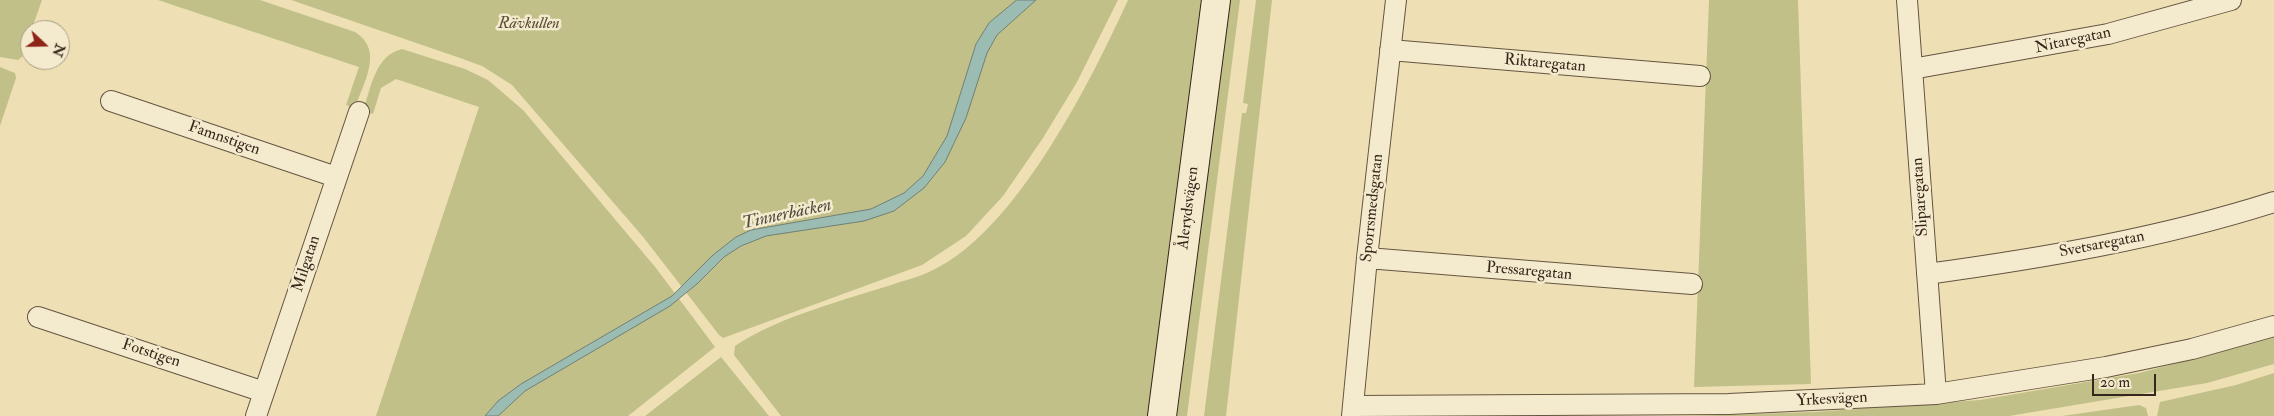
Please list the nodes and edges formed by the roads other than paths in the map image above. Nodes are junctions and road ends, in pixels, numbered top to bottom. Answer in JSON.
{"nodes":[{"id":1,"x":1216,"y":0,"type":"edge"},
{"id":2,"x":1396,"y":0,"type":"edge"},
{"id":3,"x":1907,"y":0,"type":"edge"},
{"id":4,"x":2231,"y":0,"type":"edge"},
{"id":5,"x":1390,"y":50,"type":"junction"},
{"id":6,"x":1912,"y":69,"type":"junction"},
{"id":7,"x":1700,"y":76,"type":"dead end"},
{"id":8,"x":111,"y":101,"type":"dead end"},
{"id":9,"x":359,"y":112,"type":"dead end"},
{"id":10,"x":336,"y":177,"type":"junction"},
{"id":11,"x":2274,"y":202,"type":"edge"},
{"id":12,"x":1367,"y":258,"type":"junction"},
{"id":13,"x":1927,"y":274,"type":"junction"},
{"id":14,"x":1692,"y":284,"type":"dead end"},
{"id":15,"x":38,"y":317,"type":"dead end"},
{"id":16,"x":2274,"y":326,"type":"edge"},
{"id":17,"x":264,"y":392,"type":"junction"},
{"id":18,"x":1936,"y":394,"type":"junction"},
{"id":19,"x":1352,"y":411,"type":"edge"},
{"id":20,"x":256,"y":416,"type":"edge"},
{"id":21,"x":1162,"y":416,"type":"edge"}],
"edges":[{"from":1,"to":21,"type":"main road","name":"Ålerydsvägen"},
{"from":2,"to":5,"type":"street","name":"Sporrsmedsgatan"},
{"from":3,"to":6,"type":"street","name":"Sliparegatan"},
{"from":4,"to":6,"type":"street","name":"Nitaregatan"},
{"from":5,"to":7,"type":"street","name":"Riktaregatan"},
{"from":5,"to":12,"type":"street","name":"Sporrsmedsgatan"},
{"from":6,"to":13,"type":"street","name":"Sliparegatan"},
{"from":8,"to":10,"type":"street","name":"Famnstigen"},
{"from":9,"to":10,"type":"street","name":"Milgatan"},
{"from":10,"to":17,"type":"street","name":"Milgatan"},
{"from":11,"to":13,"type":"street","name":"Svetsaregatan"},
{"from":12,"to":14,"type":"street","name":"Pressaregatan"},
{"from":12,"to":19,"type":"street","name":"Sporrsmedsgatan"},
{"from":13,"to":18,"type":"street","name":"Sliparegatan"},
{"from":15,"to":17,"type":"street","name":"Fotstigen"},
{"from":16,"to":18,"type":"street","name":"Yrkesvägen"},
{"from":17,"to":20,"type":"street","name":"Milgatan"},
{"from":18,"to":19,"type":"street","name":"Yrkesvägen"}]}
